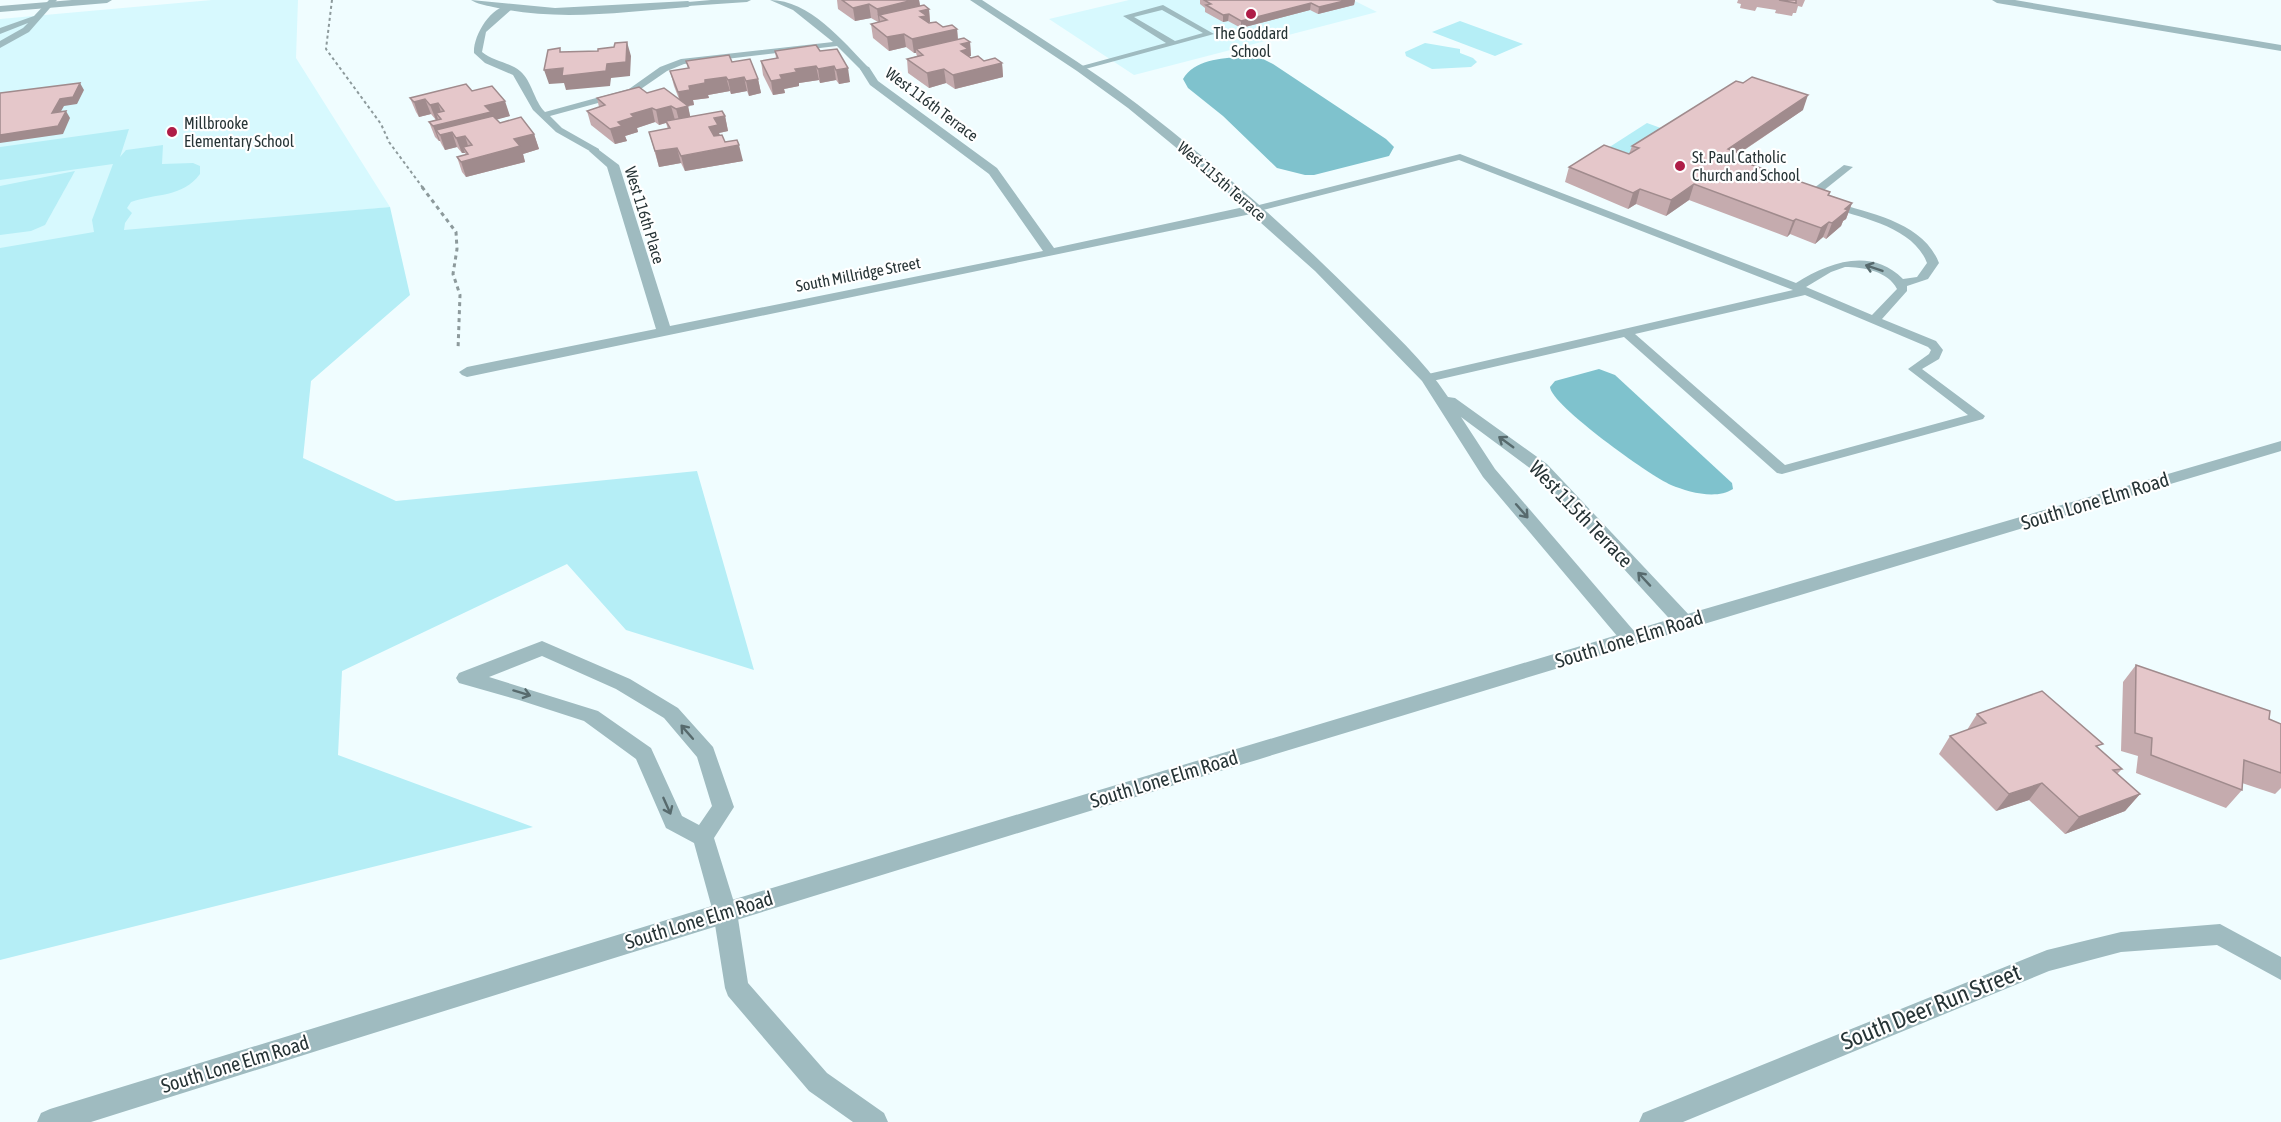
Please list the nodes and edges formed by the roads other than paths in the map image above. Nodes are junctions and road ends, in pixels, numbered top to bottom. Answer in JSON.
{"nodes":[{"id":1,"x":107,"y":0,"type":"edge"},
{"id":2,"x":476,"y":0,"type":"edge"},
{"id":3,"x":747,"y":0,"type":"edge"},
{"id":4,"x":774,"y":0,"type":"edge"},
{"id":5,"x":975,"y":0,"type":"edge"},
{"id":6,"x":1997,"y":0,"type":"edge"},
{"id":7,"x":50,"y":2,"type":"edge"},
{"id":8,"x":689,"y":2,"type":"edge"},
{"id":9,"x":508,"y":7,"type":"junction"},
{"id":10,"x":0,"y":9,"type":"edge"},
{"id":11,"x":38,"y":16,"type":"junction"},
{"id":12,"x":0,"y":31,"type":"edge"},
{"id":13,"x":840,"y":43,"type":"junction"},
{"id":14,"x":1174,"y":44,"type":"junction"},
{"id":15,"x":0,"y":45,"type":"edge"},
{"id":16,"x":2281,"y":48,"type":"edge"},
{"id":17,"x":865,"y":69,"type":"joint"},
{"id":18,"x":1081,"y":69,"type":"junction"},
{"id":19,"x":544,"y":115,"type":"junction"},
{"id":20,"x":595,"y":151,"type":"joint"},
{"id":21,"x":1848,"y":167,"type":"dead end"},
{"id":22,"x":1255,"y":209,"type":"junction"},
{"id":23,"x":1051,"y":254,"type":"junction"},
{"id":24,"x":1901,"y":283,"type":"junction"},
{"id":25,"x":1802,"y":289,"type":"junction"},
{"id":26,"x":1875,"y":319,"type":"junction"},
{"id":27,"x":664,"y":332,"type":"junction"},
{"id":28,"x":1627,"y":333,"type":"junction"},
{"id":29,"x":466,"y":372,"type":"dead end"},
{"id":30,"x":1428,"y":378,"type":"junction"},
{"id":31,"x":1441,"y":395,"type":"junction"},
{"id":32,"x":2281,"y":446,"type":"edge"},
{"id":33,"x":1684,"y":622,"type":"junction"},
{"id":34,"x":1630,"y":638,"type":"junction"},
{"id":35,"x":703,"y":837,"type":"junction"},
{"id":36,"x":725,"y":912,"type":"junction"},
{"id":37,"x":2281,"y":969,"type":"edge"},
{"id":38,"x":50,"y":1122,"type":"edge"},
{"id":39,"x":875,"y":1122,"type":"edge"},
{"id":40,"x":1652,"y":1122,"type":"edge"}],
"edges":[{"from":1,"to":7,"type":"street"},
{"from":2,"to":9,"type":"street"},
{"from":3,"to":8,"type":"lane"},
{"from":4,"to":13,"type":"lane","name":"West 116th Terrace"},
{"from":5,"to":18,"type":"street","name":"West 115th Terrace"},
{"from":6,"to":16,"type":"street"},
{"from":7,"to":10,"type":"street"},
{"from":7,"to":11,"type":"lane"},
{"from":8,"to":9,"type":"street"},
{"from":9,"to":19,"type":"lane","name":"West 116th Place"},
{"from":11,"to":12,"type":"lane"},
{"from":11,"to":15,"type":"lane"},
{"from":13,"to":17,"type":"lane","name":"West 116th Terrace"},
{"from":13,"to":19,"type":"lane"},
{"from":14,"to":14,"type":"lane"},
{"from":14,"to":18,"type":"lane"},
{"from":17,"to":23,"type":"street","name":"West 116th Terrace"},
{"from":18,"to":22,"type":"street","name":"West 115th Terrace"},
{"from":19,"to":20,"type":"lane","name":"West 116th Place"},
{"from":20,"to":27,"type":"street","name":"West 116th Place"},
{"from":21,"to":24,"type":"lane"},
{"from":22,"to":23,"type":"street","name":"South Millridge Street"},
{"from":22,"to":25,"type":"lane"},
{"from":22,"to":30,"type":"street","name":"West 115th Terrace"},
{"from":23,"to":27,"type":"street","name":"South Millridge Street"},
{"from":24,"to":25,"type":"lane","one_way":true},
{"from":24,"to":26,"type":"lane"},
{"from":25,"to":26,"type":"lane"},
{"from":25,"to":28,"type":"lane"},
{"from":26,"to":28,"type":"lane"},
{"from":27,"to":29,"type":"street","name":"South Millridge Street"},
{"from":28,"to":30,"type":"lane"},
{"from":30,"to":31,"type":"street","name":"West 115th Terrace"},
{"from":33,"to":31,"type":"street","name":"West 115th Terrace","one_way":true},
{"from":31,"to":34,"type":"street","name":"West 115th Terrace","one_way":true},
{"from":32,"to":33,"type":"street","name":"South Lone Elm Road"},
{"from":33,"to":34,"type":"street","name":"South Lone Elm Road"},
{"from":34,"to":36,"type":"street","name":"South Lone Elm Road"},
{"from":35,"to":35,"type":"street","one_way":true},
{"from":35,"to":36,"type":"street"},
{"from":36,"to":38,"type":"street","name":"South Lone Elm Road"},
{"from":36,"to":39,"type":"street"},
{"from":37,"to":40,"type":"street","name":"South Deer Run Street"}]}
